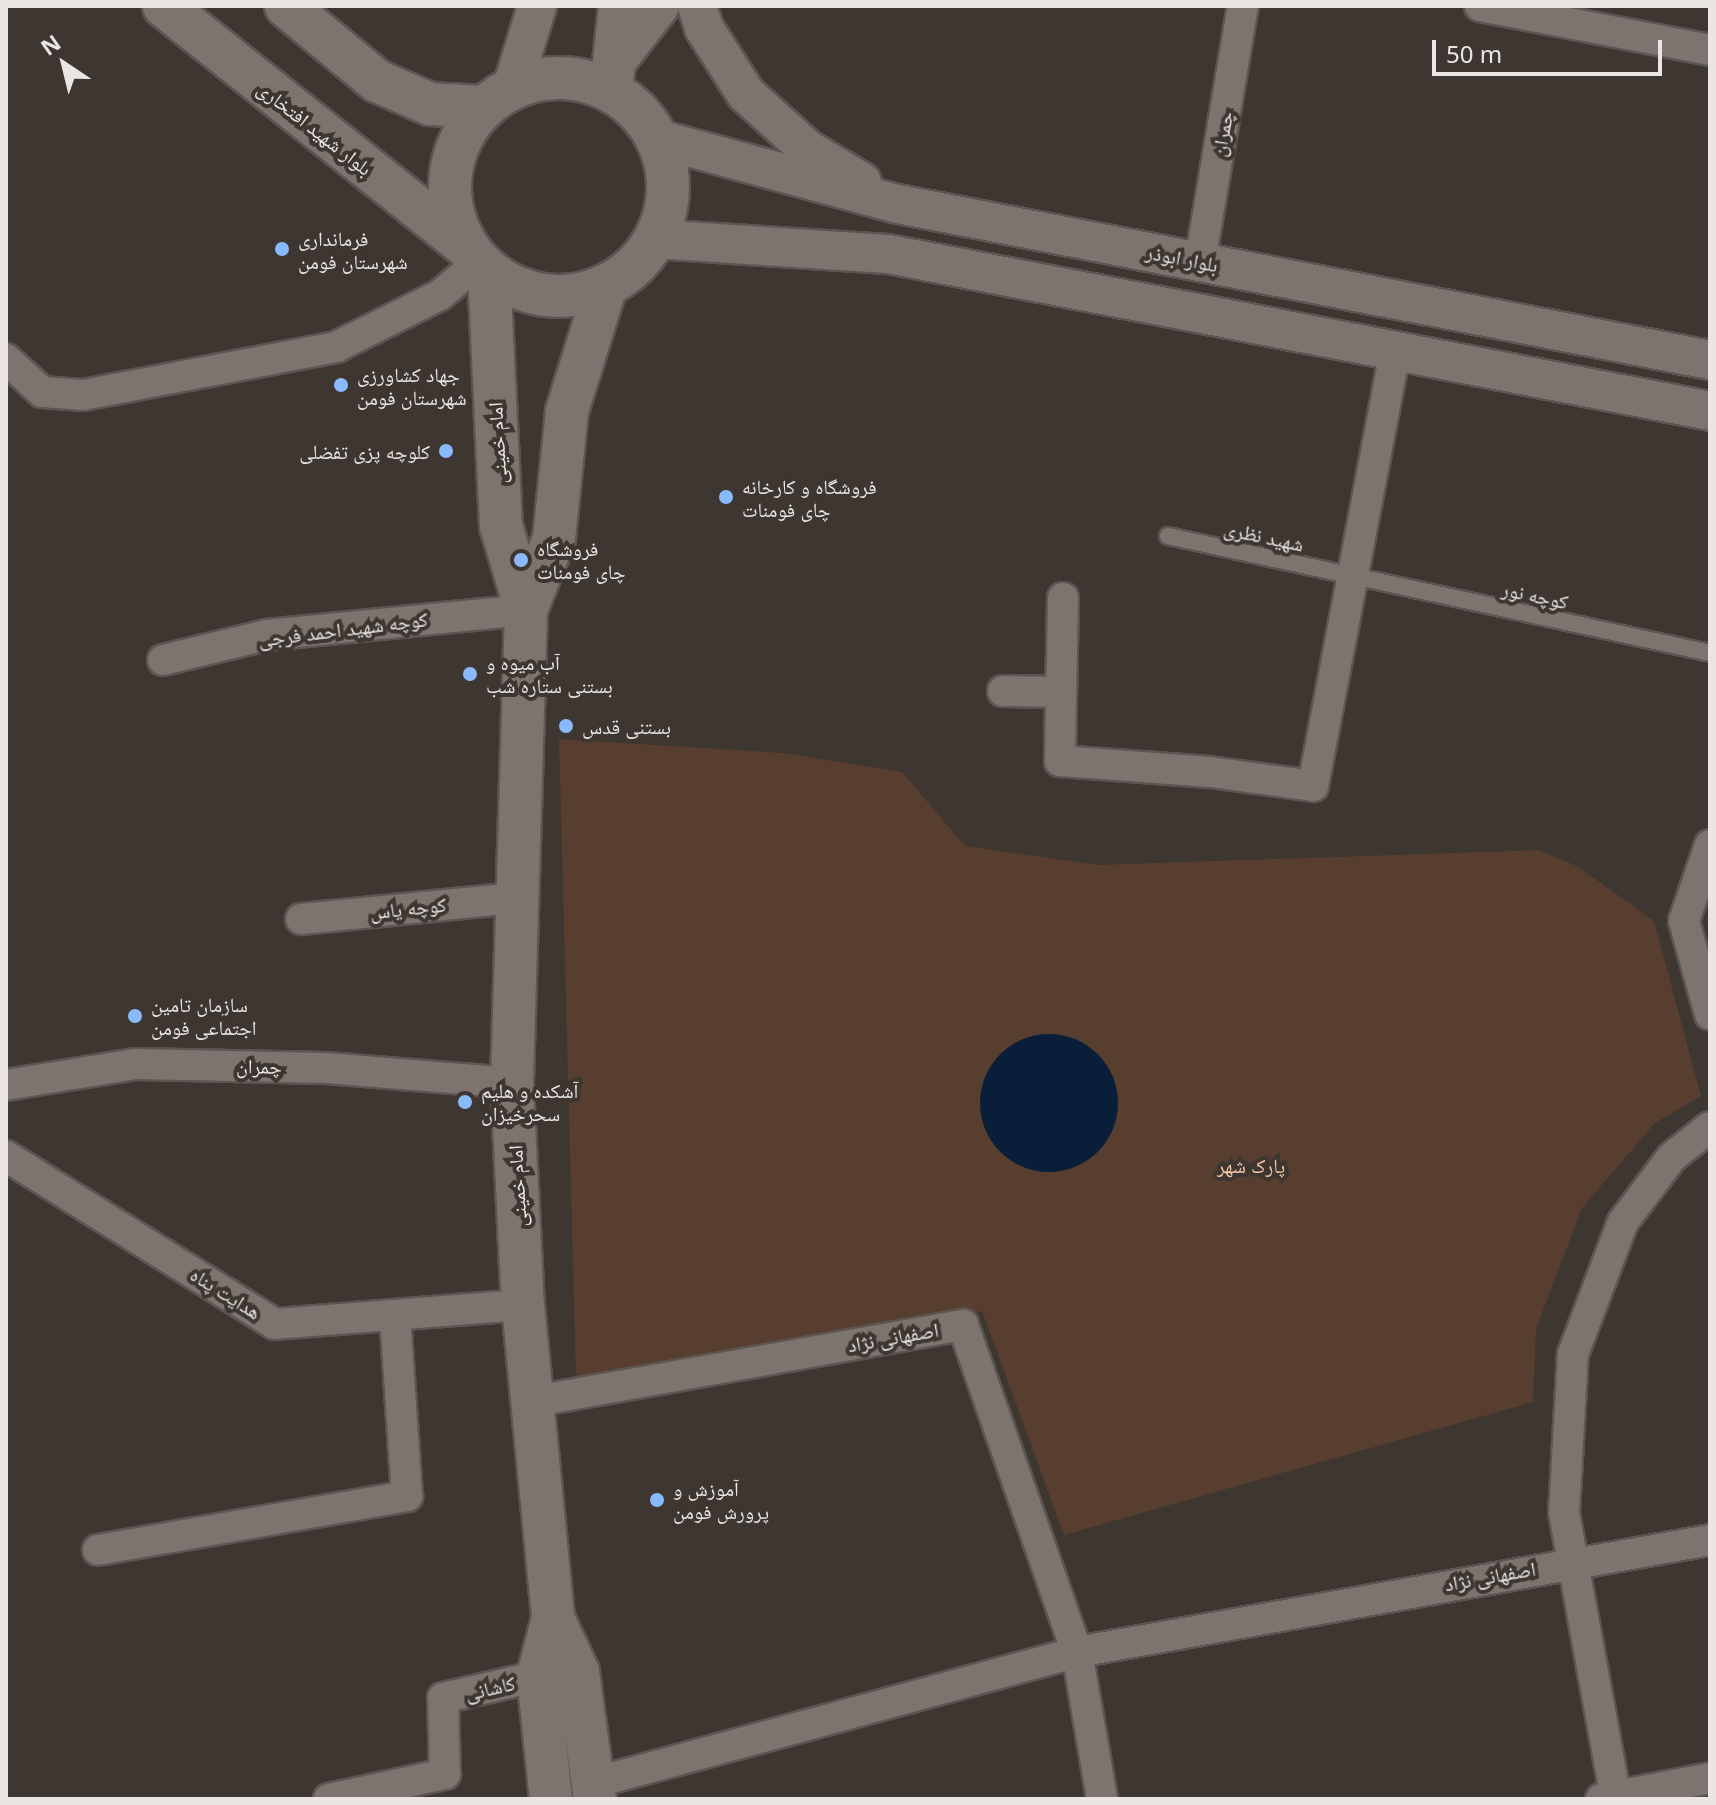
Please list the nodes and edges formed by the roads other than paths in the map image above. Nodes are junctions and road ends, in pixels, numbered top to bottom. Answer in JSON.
{"nodes":[{"id":1,"x":164,"y":6,"type":"edge"},
{"id":2,"x":286,"y":6,"type":"edge"},
{"id":3,"x":537,"y":6,"type":"edge"},
{"id":4,"x":620,"y":6,"type":"edge"},
{"id":5,"x":660,"y":6,"type":"edge"},
{"id":6,"x":697,"y":6,"type":"edge"},
{"id":7,"x":1243,"y":6,"type":"edge"},
{"id":8,"x":1480,"y":6,"type":"edge"},
{"id":9,"x":1616,"y":19,"type":"edge"},
{"id":10,"x":1710,"y":50,"type":"edge"},
{"id":11,"x":613,"y":78,"type":"junction"},
{"id":12,"x":498,"y":97,"type":"junction"},
{"id":13,"x":658,"y":139,"type":"junction"},
{"id":14,"x":898,"y":204,"type":"junction"},
{"id":15,"x":655,"y":239,"type":"junction"},
{"id":16,"x":478,"y":260,"type":"junction"},
{"id":17,"x":1200,"y":262,"type":"junction"},
{"id":18,"x":606,"y":286,"type":"junction"},
{"id":19,"x":1395,"y":351,"type":"junction"},
{"id":20,"x":6,"y":359,"type":"edge"},
{"id":21,"x":1710,"y":360,"type":"edge"},
{"id":22,"x":1710,"y":411,"type":"edge"},
{"id":23,"x":1168,"y":536,"type":"dead end"},
{"id":24,"x":1352,"y":576,"type":"junction"},
{"id":25,"x":1063,"y":598,"type":"dead end"},
{"id":26,"x":526,"y":610,"type":"junction"},
{"id":27,"x":1710,"y":653,"type":"edge"},
{"id":28,"x":163,"y":660,"type":"dead end"},
{"id":29,"x":1003,"y":691,"type":"dead end"},
{"id":30,"x":1060,"y":692,"type":"junction"},
{"id":31,"x":1710,"y":845,"type":"edge"},
{"id":32,"x":514,"y":898,"type":"junction"},
{"id":33,"x":301,"y":919,"type":"dead end"},
{"id":34,"x":1710,"y":1014,"type":"edge"},
{"id":35,"x":512,"y":1083,"type":"junction"},
{"id":36,"x":6,"y":1085,"type":"edge"},
{"id":37,"x":1710,"y":1127,"type":"edge"},
{"id":38,"x":6,"y":1156,"type":"edge"},
{"id":39,"x":523,"y":1305,"type":"junction"},
{"id":40,"x":395,"y":1315,"type":"junction"},
{"id":41,"x":530,"y":1402,"type":"junction"},
{"id":42,"x":1710,"y":1540,"type":"edge"},
{"id":43,"x":98,"y":1550,"type":"dead end"},
{"id":44,"x":1573,"y":1561,"type":"junction"},
{"id":45,"x":553,"y":1618,"type":"junction"},
{"id":46,"x":1077,"y":1652,"type":"junction"},
{"id":47,"x":538,"y":1676,"type":"junction"},
{"id":48,"x":1710,"y":1778,"type":"edge"},
{"id":49,"x":594,"y":1791,"type":"edge"},
{"id":50,"x":1611,"y":1798,"type":"edge"},
{"id":51,"x":329,"y":1799,"type":"edge"},
{"id":52,"x":551,"y":1799,"type":"edge"},
{"id":53,"x":1102,"y":1799,"type":"edge"}],
"edges":[{"from":1,"to":16,"type":"main road","name":"بلوار شهید افتخاری"},
{"from":2,"to":12,"type":"main road"},
{"from":3,"to":12,"type":"street"},
{"from":4,"to":11,"type":"main road"},
{"from":5,"to":11,"type":"street"},
{"from":6,"to":14,"type":"street"},
{"from":7,"to":17,"type":"street","name":"چمران"},
{"from":8,"to":9,"type":"street"},
{"from":9,"to":10,"type":"street"},
{"from":11,"to":12,"type":"main road"},
{"from":11,"to":13,"type":"main road"},
{"from":12,"to":16,"type":"main road"},
{"from":13,"to":14,"type":"street","name":"بلوار ابوذر"},
{"from":13,"to":15,"type":"main road"},
{"from":14,"to":17,"type":"street","name":"بلوار ابوذر"},
{"from":15,"to":18,"type":"main road"},
{"from":15,"to":19,"type":"street"},
{"from":16,"to":18,"type":"main road"},
{"from":16,"to":20,"type":"street"},
{"from":16,"to":26,"type":"main road","name":"امام خمینی"},
{"from":17,"to":21,"type":"street","name":"بلوار ابوذر"},
{"from":18,"to":26,"type":"main road","name":"امام خمینی"},
{"from":19,"to":22,"type":"street"},
{"from":19,"to":24,"type":"street"},
{"from":23,"to":24,"type":"lane","name":"شهید نظری"},
{"from":24,"to":27,"type":"lane","name":"کوچه نور"},
{"from":24,"to":30,"type":"street"},
{"from":25,"to":30,"type":"street"},
{"from":26,"to":28,"type":"street","name":"کوچه شهید احمد فرجی"},
{"from":26,"to":32,"type":"main road","name":"امام خمینی"},
{"from":29,"to":30,"type":"street"},
{"from":31,"to":34,"type":"street"},
{"from":32,"to":33,"type":"street","name":"کوچه یاس"},
{"from":32,"to":35,"type":"main road","name":"امام خمینی"},
{"from":35,"to":36,"type":"street","name":"چمران"},
{"from":35,"to":39,"type":"main road","name":"امام خمینی"},
{"from":37,"to":44,"type":"street"},
{"from":38,"to":40,"type":"street","name":"هدایت پناه"},
{"from":39,"to":40,"type":"street","name":"هدایت پناه"},
{"from":39,"to":41,"type":"main road","name":"امام خمینی"},
{"from":40,"to":43,"type":"street"},
{"from":41,"to":45,"type":"main road","name":"امام خمینی"},
{"from":41,"to":46,"type":"street","name":"اصفهانی نژاد"},
{"from":42,"to":44,"type":"street","name":"اصفهانی نژاد"},
{"from":44,"to":46,"type":"street","name":"اصفهانی نژاد"},
{"from":44,"to":50,"type":"street"},
{"from":45,"to":47,"type":"main road","name":"امام خمینی"},
{"from":45,"to":49,"type":"main road","name":"امام خمینی"},
{"from":46,"to":49,"type":"street","name":"اصفهانی نژاد"},
{"from":46,"to":53,"type":"street"},
{"from":47,"to":51,"type":"street","name":"کاشانی"},
{"from":47,"to":52,"type":"main road","name":"امام خمینی"},
{"from":48,"to":50,"type":"street"}]}
